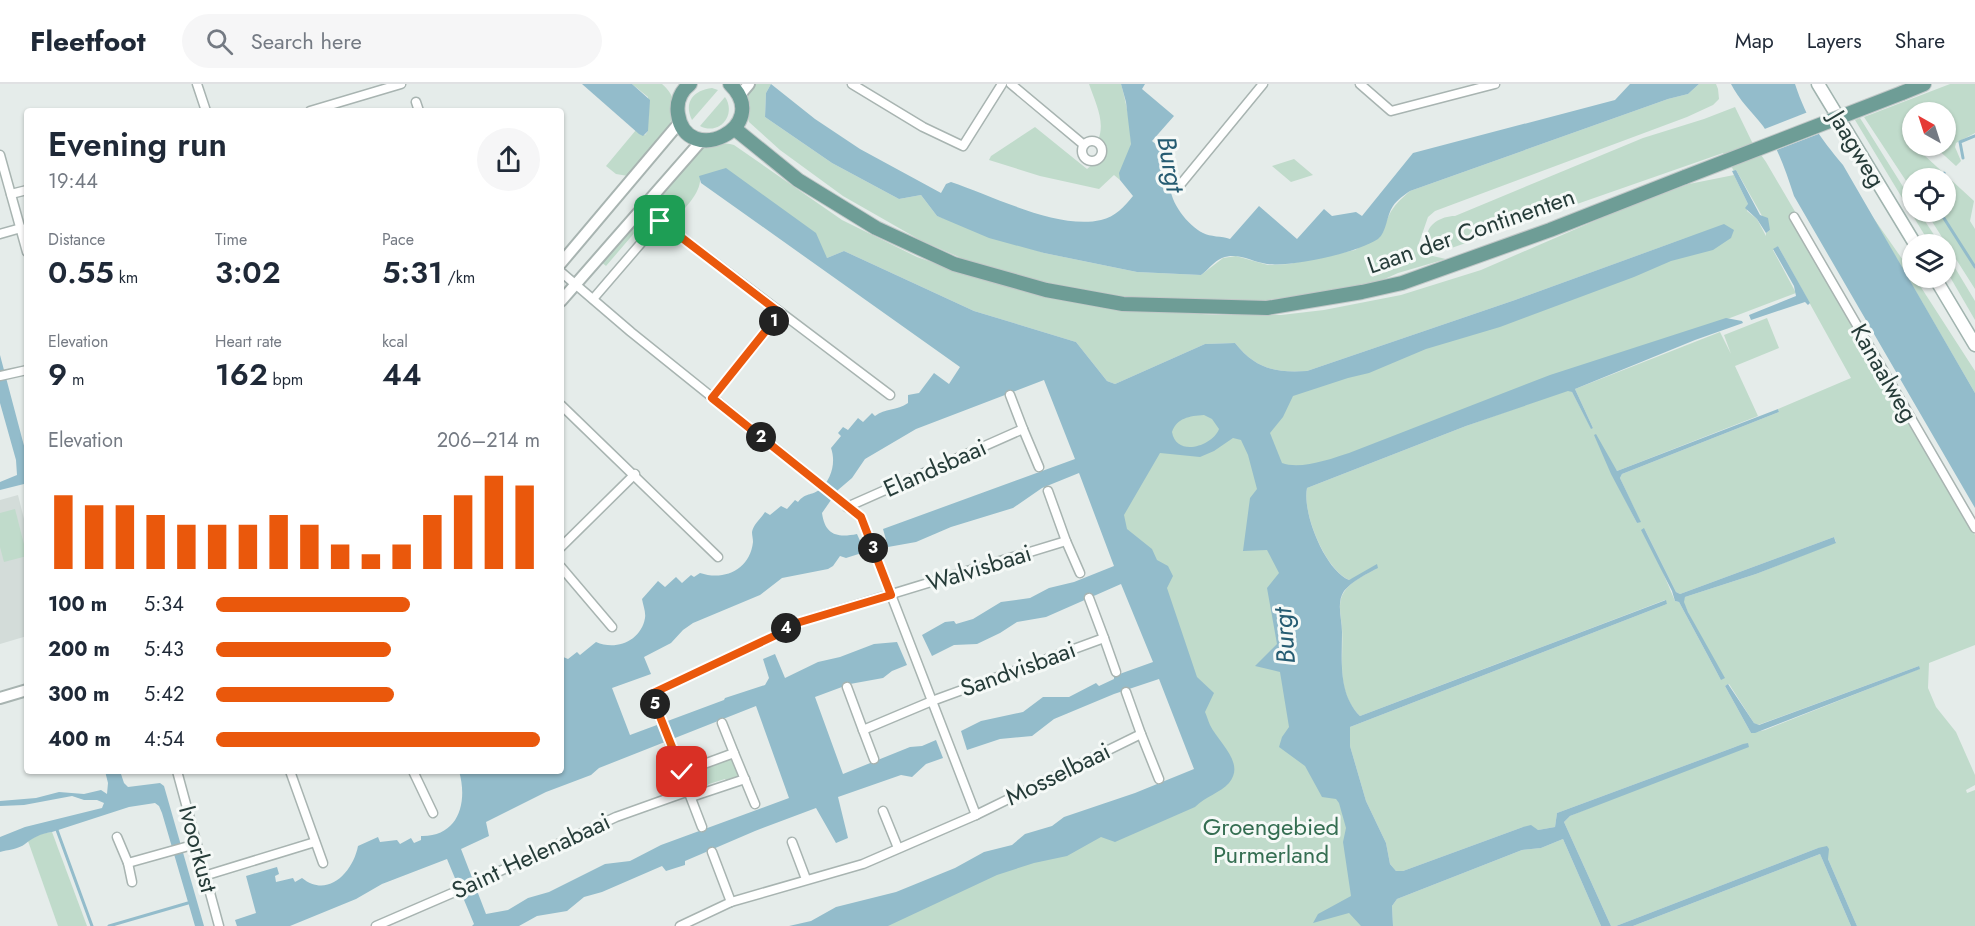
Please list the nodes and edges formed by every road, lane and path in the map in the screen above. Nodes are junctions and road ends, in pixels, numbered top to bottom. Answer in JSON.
{"nodes":[{"id":1,"x":197,"y":84,"type":"edge"},
{"id":2,"x":401,"y":84,"type":"edge"},
{"id":3,"x":730,"y":84,"type":"edge"},
{"id":4,"x":749,"y":84,"type":"edge"},
{"id":5,"x":852,"y":84,"type":"edge"},
{"id":6,"x":1002,"y":84,"type":"edge"},
{"id":7,"x":1011,"y":84,"type":"edge"},
{"id":8,"x":1263,"y":84,"type":"edge"},
{"id":9,"x":1360,"y":84,"type":"edge"},
{"id":10,"x":1494,"y":84,"type":"edge"},
{"id":11,"x":1818,"y":84,"type":"edge"},
{"id":12,"x":1924,"y":84,"type":"edge"},
{"id":13,"x":685,"y":85,"type":"edge"},
{"id":14,"x":739,"y":96,"type":"junction"},
{"id":15,"x":416,"y":102,"type":"dead end"},
{"id":16,"x":205,"y":108,"type":"edge"},
{"id":17,"x":320,"y":108,"type":"edge"},
{"id":18,"x":418,"y":108,"type":"edge"},
{"id":19,"x":680,"y":122,"type":"junction"},
{"id":20,"x":735,"y":129,"type":"junction"},
{"id":21,"x":702,"y":140,"type":"junction"},
{"id":22,"x":1084,"y":145,"type":"dead end"},
{"id":23,"x":0,"y":155,"type":"edge"},
{"id":24,"x":1180,"y":185,"type":"dead end"},
{"id":25,"x":24,"y":191,"type":"edge"},
{"id":26,"x":11,"y":194,"type":"junction"},
{"id":27,"x":1794,"y":217,"type":"dead end"},
{"id":28,"x":21,"y":228,"type":"junction"},
{"id":29,"x":0,"y":234,"type":"edge"},
{"id":30,"x":1909,"y":234,"type":"edge"},
{"id":31,"x":24,"y":240,"type":"edge"},
{"id":32,"x":564,"y":259,"type":"edge"},
{"id":33,"x":564,"y":275,"type":"edge"},
{"id":34,"x":575,"y":284,"type":"junction"},
{"id":35,"x":1941,"y":288,"type":"edge"},
{"id":36,"x":564,"y":297,"type":"edge"},
{"id":37,"x":593,"y":299,"type":"junction"},
{"id":38,"x":780,"y":313,"type":"junction"},
{"id":39,"x":1975,"y":345,"type":"edge"},
{"id":40,"x":24,"y":371,"type":"edge"},
{"id":41,"x":4,"y":376,"type":"edge"},
{"id":42,"x":890,"y":395,"type":"dead end"},
{"id":43,"x":1010,"y":395,"type":"dead end"},
{"id":44,"x":712,"y":398,"type":"junction"},
{"id":45,"x":564,"y":408,"type":"edge"},
{"id":46,"x":1023,"y":429,"type":"junction"},
{"id":47,"x":1039,"y":467,"type":"dead end"},
{"id":48,"x":635,"y":474,"type":"junction"},
{"id":49,"x":1048,"y":491,"type":"dead end"},
{"id":50,"x":847,"y":507,"type":"junction"},
{"id":51,"x":1975,"y":528,"type":"edge"},
{"id":52,"x":1066,"y":541,"type":"junction"},
{"id":53,"x":564,"y":544,"type":"edge"},
{"id":54,"x":718,"y":557,"type":"dead end"},
{"id":55,"x":564,"y":571,"type":"edge"},
{"id":56,"x":1080,"y":573,"type":"dead end"},
{"id":57,"x":891,"y":595,"type":"junction"},
{"id":58,"x":1089,"y":598,"type":"dead end"},
{"id":59,"x":612,"y":627,"type":"dead end"},
{"id":60,"x":1104,"y":638,"type":"junction"},
{"id":61,"x":1116,"y":672,"type":"dead end"},
{"id":62,"x":847,"y":687,"type":"dead end"},
{"id":63,"x":24,"y":691,"type":"edge"},
{"id":64,"x":1126,"y":692,"type":"dead end"},
{"id":65,"x":0,"y":698,"type":"edge"},
{"id":66,"x":932,"y":701,"type":"junction"},
{"id":67,"x":722,"y":723,"type":"dead end"},
{"id":68,"x":863,"y":730,"type":"junction"},
{"id":69,"x":1141,"y":734,"type":"junction"},
{"id":70,"x":734,"y":753,"type":"junction"},
{"id":71,"x":874,"y":759,"type":"dead end"},
{"id":72,"x":682,"y":772,"type":"junction"},
{"id":73,"x":178,"y":774,"type":"edge"},
{"id":74,"x":291,"y":774,"type":"edge"},
{"id":75,"x":414,"y":774,"type":"edge"},
{"id":76,"x":745,"y":779,"type":"junction"},
{"id":77,"x":1159,"y":779,"type":"dead end"},
{"id":78,"x":690,"y":794,"type":"junction"},
{"id":79,"x":755,"y":804,"type":"dead end"},
{"id":80,"x":883,"y":811,"type":"dead end"},
{"id":81,"x":433,"y":813,"type":"dead end"},
{"id":82,"x":976,"y":815,"type":"junction"},
{"id":83,"x":702,"y":827,"type":"dead end"},
{"id":84,"x":117,"y":837,"type":"dead end"},
{"id":85,"x":315,"y":842,"type":"junction"},
{"id":86,"x":792,"y":842,"type":"dead end"},
{"id":87,"x":192,"y":845,"type":"junction"},
{"id":88,"x":898,"y":848,"type":"junction"},
{"id":89,"x":712,"y":852,"type":"dead end"},
{"id":90,"x":128,"y":863,"type":"junction"},
{"id":91,"x":323,"y":863,"type":"dead end"},
{"id":92,"x":204,"y":876,"type":"junction"},
{"id":93,"x":806,"y":879,"type":"junction"},
{"id":94,"x":132,"y":882,"type":"dead end"},
{"id":95,"x":731,"y":902,"type":"junction"},
{"id":96,"x":219,"y":926,"type":"edge"},
{"id":97,"x":376,"y":926,"type":"edge"},
{"id":98,"x":680,"y":926,"type":"edge"}],
"edges":[{"from":1,"to":16,"type":"street"},
{"from":2,"to":17,"type":"street"},
{"from":3,"to":14,"type":"main road"},
{"from":4,"to":14,"type":"street"},
{"from":5,"to":6,"type":"street"},
{"from":7,"to":22,"type":"street"},
{"from":8,"to":24,"type":"street"},
{"from":9,"to":10,"type":"street"},
{"from":11,"to":30,"type":"main road","name":"Jaagweg"},
{"from":12,"to":20,"type":"main road","name":"Laan der Continenten","bridge":true},
{"from":13,"to":19,"type":"main road"},
{"from":14,"to":20,"type":"main road"},
{"from":15,"to":18,"type":"street"},
{"from":19,"to":21,"type":"main road"},
{"from":19,"to":32,"type":"street"},
{"from":20,"to":21,"type":"main road"},
{"from":21,"to":34,"type":"street"},
{"from":23,"to":26,"type":"street"},
{"from":25,"to":26,"type":"street"},
{"from":26,"to":28,"type":"street"},
{"from":27,"to":51,"type":"street","name":"Kanaalweg"},
{"from":28,"to":29,"type":"street"},
{"from":28,"to":31,"type":"street"},
{"from":33,"to":34,"type":"street"},
{"from":34,"to":36,"type":"street"},
{"from":34,"to":37,"type":"street"},
{"from":35,"to":39,"type":"main road"},
{"from":37,"to":38,"type":"street"},
{"from":37,"to":44,"type":"street"},
{"from":38,"to":42,"type":"street"},
{"from":38,"to":44,"type":"street"},
{"from":40,"to":41,"type":"street"},
{"from":43,"to":46,"type":"street"},
{"from":44,"to":50,"type":"street"},
{"from":45,"to":48,"type":"street"},
{"from":46,"to":47,"type":"street"},
{"from":46,"to":50,"type":"street","name":"Elandsbaai"},
{"from":48,"to":53,"type":"street"},
{"from":48,"to":54,"type":"street"},
{"from":49,"to":52,"type":"street"},
{"from":50,"to":57,"type":"street"},
{"from":52,"to":56,"type":"street"},
{"from":52,"to":57,"type":"street","name":"Walvisbaai"},
{"from":55,"to":59,"type":"street"},
{"from":57,"to":66,"type":"street"},
{"from":57,"to":72,"type":"street"},
{"from":58,"to":60,"type":"street","name":"Sandvisbaai"},
{"from":60,"to":61,"type":"street","name":"Sandvisbaai"},
{"from":60,"to":66,"type":"street","name":"Sandvisbaai"},
{"from":62,"to":68,"type":"street"},
{"from":63,"to":65,"type":"street"},
{"from":64,"to":69,"type":"street","name":"Mosselbaai"},
{"from":66,"to":68,"type":"street","name":"Sandvisbaai"},
{"from":66,"to":82,"type":"street"},
{"from":67,"to":70,"type":"street"},
{"from":68,"to":71,"type":"street"},
{"from":69,"to":77,"type":"street","name":"Mosselbaai"},
{"from":69,"to":82,"type":"street","name":"Mosselbaai"},
{"from":70,"to":72,"type":"street"},
{"from":70,"to":76,"type":"street"},
{"from":72,"to":78,"type":"street"},
{"from":73,"to":87,"type":"street","name":"Ivoorkust"},
{"from":74,"to":85,"type":"street"},
{"from":75,"to":81,"type":"street"},
{"from":76,"to":78,"type":"street","name":"Saint Helenabaai"},
{"from":76,"to":79,"type":"street"},
{"from":78,"to":83,"type":"street"},
{"from":78,"to":97,"type":"street","name":"Saint Helenabaai"},
{"from":80,"to":88,"type":"street"},
{"from":82,"to":88,"type":"street","name":"Mosselbaai"},
{"from":84,"to":90,"type":"street"},
{"from":85,"to":91,"type":"street"},
{"from":85,"to":92,"type":"street"},
{"from":86,"to":93,"type":"street"},
{"from":87,"to":90,"type":"street"},
{"from":87,"to":92,"type":"street","name":"Ivoorkust"},
{"from":88,"to":93,"type":"street","name":"Mosselbaai"},
{"from":89,"to":95,"type":"street"},
{"from":90,"to":94,"type":"street"},
{"from":92,"to":96,"type":"street","name":"Ivoorkust"},
{"from":93,"to":95,"type":"street","name":"Mosselbaai"},
{"from":95,"to":98,"type":"street","name":"Mosselbaai"}]}
